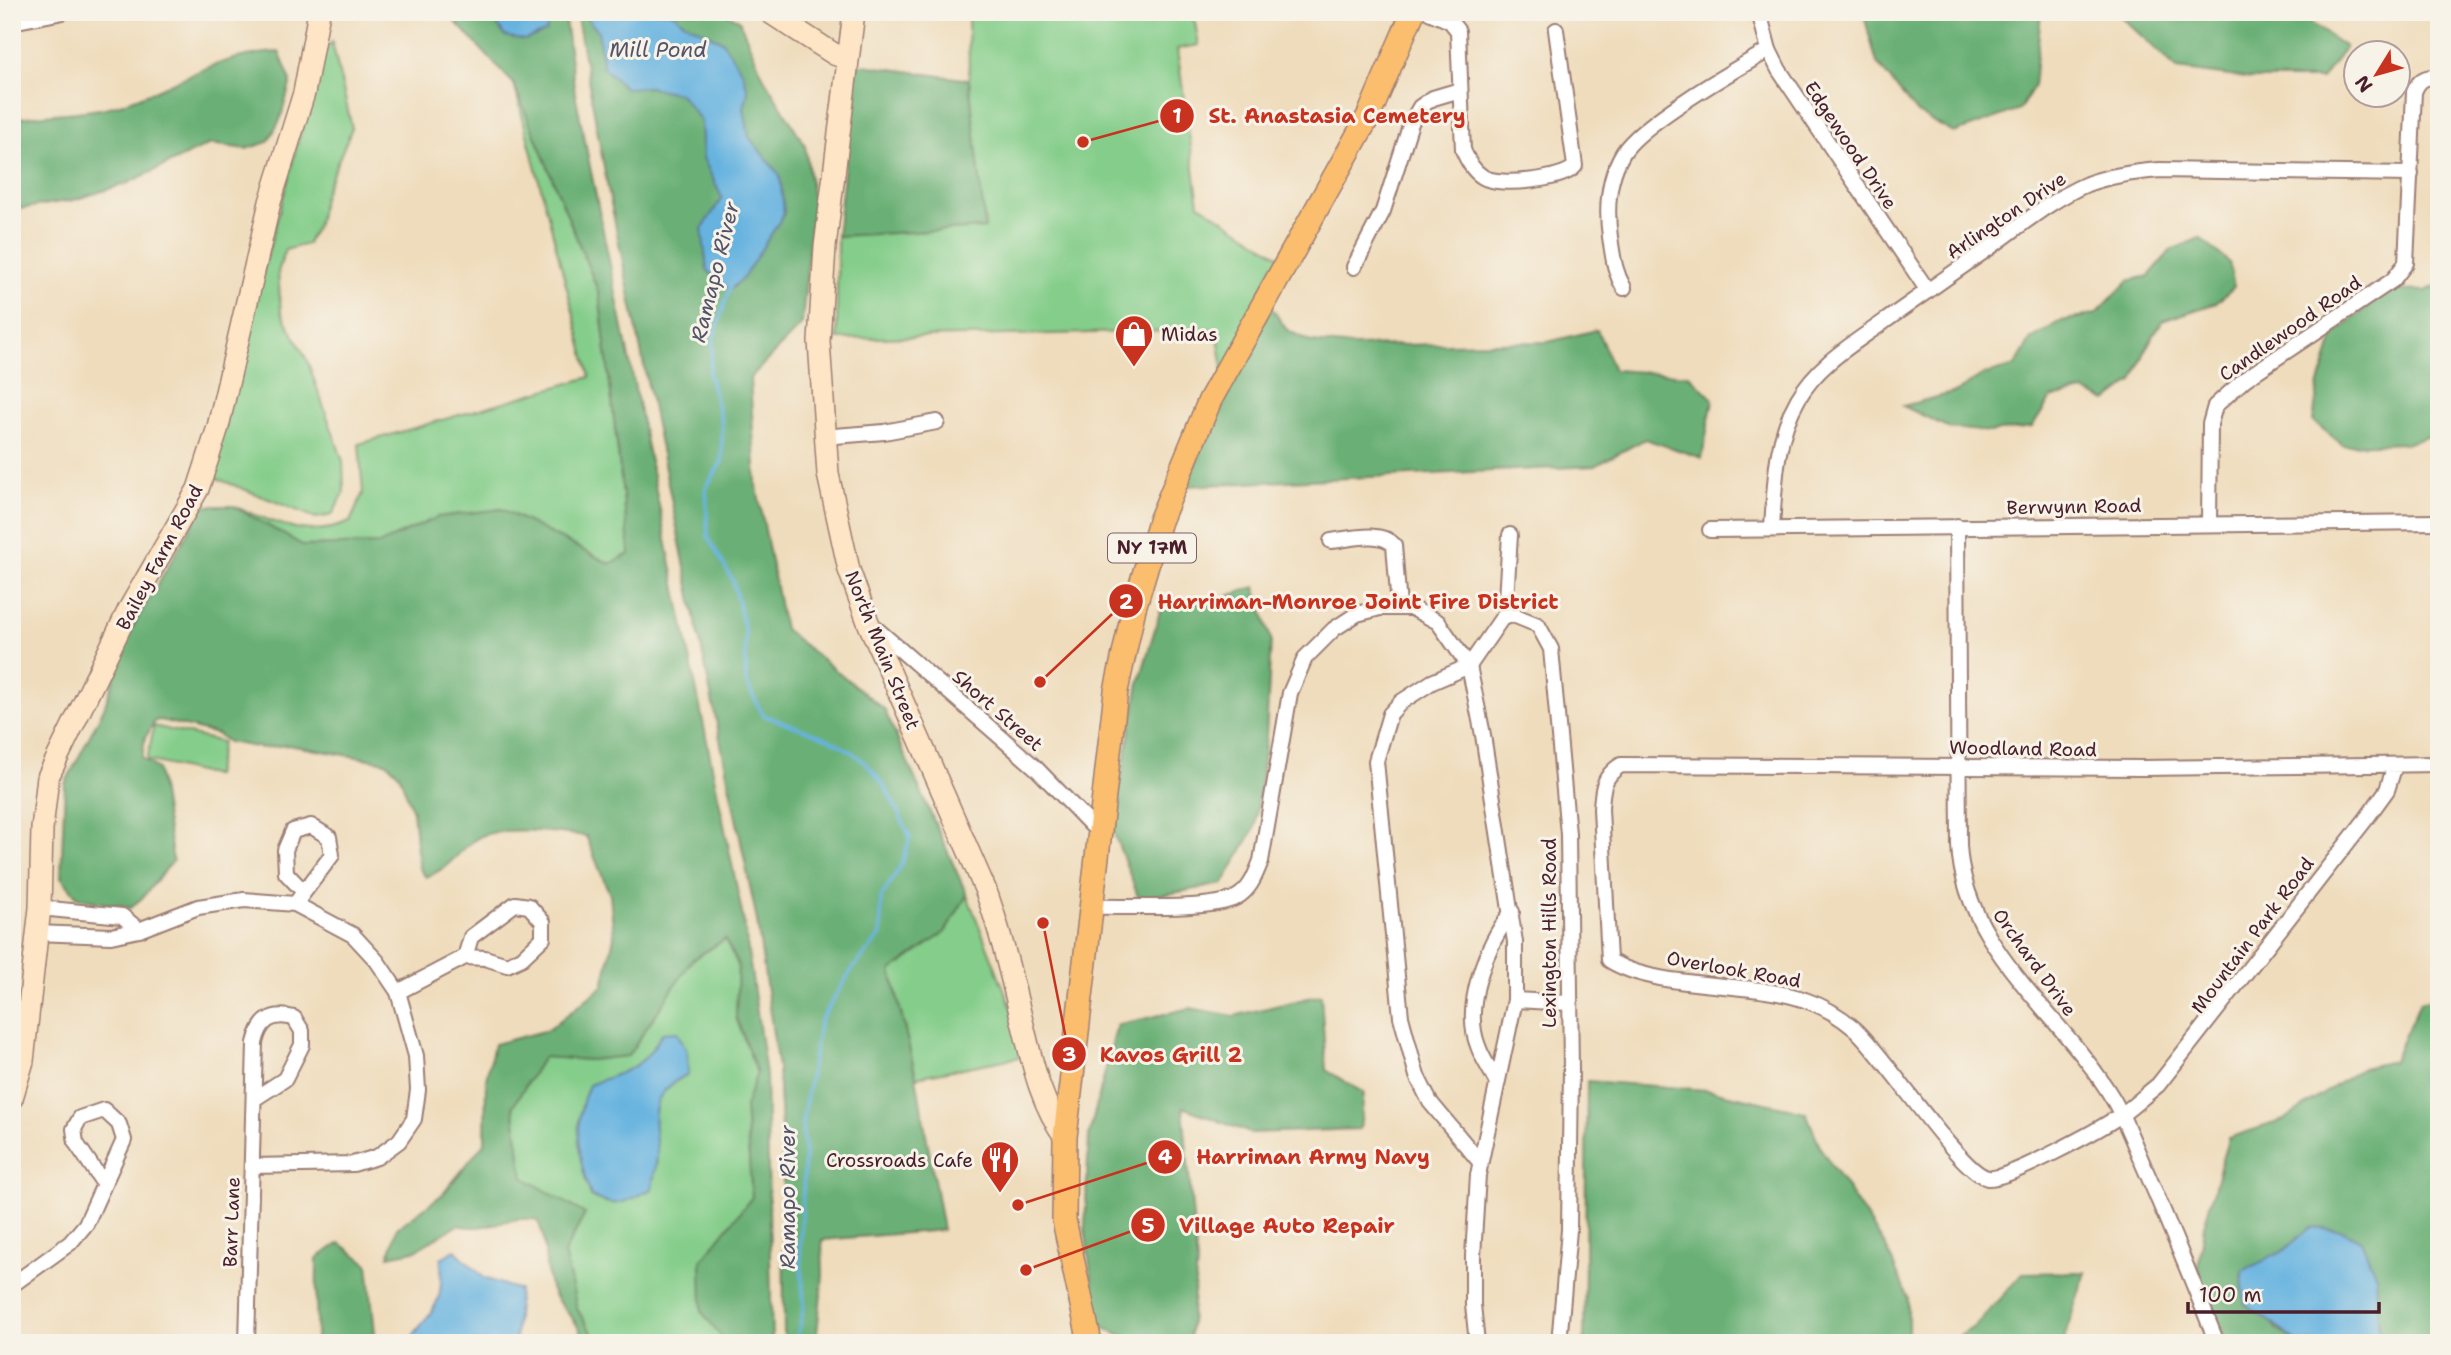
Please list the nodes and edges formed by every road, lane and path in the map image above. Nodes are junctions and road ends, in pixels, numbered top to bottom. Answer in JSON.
{"nodes":[{"id":1,"x":63,"y":12,"type":"edge"},
{"id":2,"x":319,"y":12,"type":"edge"},
{"id":3,"x":769,"y":12,"type":"edge"},
{"id":4,"x":854,"y":12,"type":"edge"},
{"id":5,"x":1413,"y":12,"type":"edge"},
{"id":6,"x":1429,"y":12,"type":"edge"},
{"id":7,"x":1759,"y":12,"type":"edge"},
{"id":8,"x":12,"y":22,"type":"edge"},
{"id":9,"x":1556,"y":30,"type":"dead end"},
{"id":10,"x":1769,"y":50,"type":"junction"},
{"id":11,"x":848,"y":59,"type":"junction"},
{"id":12,"x":2439,"y":76,"type":"edge"},
{"id":13,"x":1461,"y":90,"type":"junction"},
{"id":14,"x":2411,"y":174,"type":"junction"},
{"id":15,"x":1354,"y":267,"type":"dead end"},
{"id":16,"x":1624,"y":288,"type":"dead end"},
{"id":17,"x":1927,"y":291,"type":"junction"},
{"id":18,"x":937,"y":422,"type":"dead end"},
{"id":19,"x":823,"y":437,"type":"junction"},
{"id":20,"x":2439,"y":522,"type":"edge"},
{"id":21,"x":2209,"y":523,"type":"junction"},
{"id":22,"x":1957,"y":526,"type":"junction"},
{"id":23,"x":1772,"y":528,"type":"junction"},
{"id":24,"x":1710,"y":530,"type":"dead end"},
{"id":25,"x":1510,"y":535,"type":"dead end"},
{"id":26,"x":1331,"y":541,"type":"dead end"},
{"id":27,"x":1399,"y":607,"type":"junction"},
{"id":28,"x":1505,"y":616,"type":"junction"},
{"id":29,"x":868,"y":622,"type":"junction"},
{"id":30,"x":1469,"y":666,"type":"junction"},
{"id":31,"x":2439,"y":764,"type":"edge"},
{"id":32,"x":2395,"y":765,"type":"junction"},
{"id":33,"x":1957,"y":766,"type":"junction"},
{"id":34,"x":1609,"y":772,"type":"joint"},
{"id":35,"x":1098,"y":832,"type":"junction"},
{"id":36,"x":1091,"y":907,"type":"junction"},
{"id":37,"x":40,"y":908,"type":"junction"},
{"id":38,"x":1513,"y":912,"type":"junction"},
{"id":39,"x":139,"y":930,"type":"junction"},
{"id":40,"x":36,"y":933,"type":"junction"},
{"id":41,"x":464,"y":957,"type":"junction"},
{"id":42,"x":398,"y":992,"type":"junction"},
{"id":43,"x":1516,"y":1000,"type":"junction"},
{"id":44,"x":1568,"y":1003,"type":"junction"},
{"id":45,"x":1496,"y":1081,"type":"junction"},
{"id":46,"x":12,"y":1098,"type":"edge"},
{"id":47,"x":254,"y":1098,"type":"junction"},
{"id":48,"x":2121,"y":1115,"type":"junction"},
{"id":49,"x":1065,"y":1137,"type":"junction"},
{"id":50,"x":1480,"y":1162,"type":"junction"},
{"id":51,"x":252,"y":1166,"type":"junction"},
{"id":52,"x":104,"y":1184,"type":"junction"},
{"id":53,"x":12,"y":1285,"type":"edge"},
{"id":54,"x":247,"y":1343,"type":"edge"},
{"id":55,"x":1090,"y":1343,"type":"edge"},
{"id":56,"x":1477,"y":1343,"type":"edge"},
{"id":57,"x":1559,"y":1343,"type":"edge"},
{"id":58,"x":2217,"y":1343,"type":"edge"}],
"edges":[{"from":1,"to":8,"type":"street"},
{"from":2,"to":37,"type":"street","name":"Bailey Farm Road"},
{"from":3,"to":11,"type":"street"},
{"from":4,"to":11,"type":"street","name":"North Main Street"},
{"from":5,"to":35,"type":"main road","number":"NY 17M"},
{"from":6,"to":13,"type":"street"},
{"from":7,"to":10,"type":"street","name":"Edgewood Drive"},
{"from":9,"to":13,"type":"street"},
{"from":10,"to":16,"type":"street"},
{"from":10,"to":17,"type":"street","name":"Edgewood Drive"},
{"from":11,"to":19,"type":"street","name":"North Main Street"},
{"from":12,"to":14,"type":"street"},
{"from":13,"to":15,"type":"street"},
{"from":14,"to":17,"type":"street","name":"Arlington Drive"},
{"from":14,"to":21,"type":"street","name":"Candlewood Road"},
{"from":17,"to":23,"type":"street","name":"Arlington Drive"},
{"from":18,"to":19,"type":"street"},
{"from":19,"to":29,"type":"street","name":"North Main Street"},
{"from":20,"to":21,"type":"street","name":"Berwynn Road"},
{"from":21,"to":22,"type":"street","name":"Berwynn Road"},
{"from":22,"to":23,"type":"street","name":"Berwynn Road"},
{"from":22,"to":33,"type":"street","name":"Orchard Drive"},
{"from":23,"to":24,"type":"street","name":"Berwynn Road"},
{"from":25,"to":28,"type":"street"},
{"from":26,"to":27,"type":"street"},
{"from":27,"to":30,"type":"street","name":"Lexington Hills Road"},
{"from":27,"to":36,"type":"street","name":"Lexington Hills Road"},
{"from":28,"to":30,"type":"street"},
{"from":28,"to":44,"type":"street","name":"Lexington Hills Road"},
{"from":29,"to":35,"type":"street","name":"Short Street"},
{"from":29,"to":49,"type":"street","name":"North Main Street"},
{"from":30,"to":38,"type":"street","name":"Lexington Hills Road"},
{"from":30,"to":50,"type":"street"},
{"from":31,"to":32,"type":"street","name":"Woodland Road"},
{"from":32,"to":33,"type":"street","name":"Woodland Road"},
{"from":32,"to":48,"type":"street","name":"Mountain Park Road"},
{"from":33,"to":34,"type":"street","name":"Woodland Road"},
{"from":33,"to":48,"type":"street","name":"Orchard Drive"},
{"from":34,"to":48,"type":"street","name":"Overlook Road"},
{"from":35,"to":36,"type":"main road","number":"NY 17M"},
{"from":36,"to":49,"type":"main road","number":"NY 17M"},
{"from":37,"to":39,"type":"street"},
{"from":37,"to":40,"type":"street","name":"Bailey Farm Road"},
{"from":38,"to":43,"type":"street","name":"Lexington Hills Road"},
{"from":38,"to":45,"type":"street","name":"Lexington Hills Road"},
{"from":39,"to":40,"type":"street","name":"Barr Lane"},
{"from":39,"to":42,"type":"street","name":"Barr Lane"},
{"from":40,"to":46,"type":"street","name":"Bailey Farm Road"},
{"from":41,"to":41,"type":"street"},
{"from":41,"to":42,"type":"street"},
{"from":42,"to":51,"type":"street","name":"Barr Lane"},
{"from":43,"to":44,"type":"street"},
{"from":43,"to":45,"type":"street","name":"Lexington Hills Road"},
{"from":44,"to":57,"type":"street","name":"Lexington Hills Road"},
{"from":45,"to":50,"type":"street","name":"Lexington Hills Road"},
{"from":47,"to":47,"type":"street"},
{"from":47,"to":51,"type":"street"},
{"from":48,"to":58,"type":"street","name":"Orchard Drive"},
{"from":49,"to":55,"type":"main road","number":"NY 17M"},
{"from":50,"to":56,"type":"street","name":"Lexington Hills Road"},
{"from":51,"to":54,"type":"street","name":"Barr Lane"},
{"from":52,"to":52,"type":"street"},
{"from":52,"to":53,"type":"street"}]}
